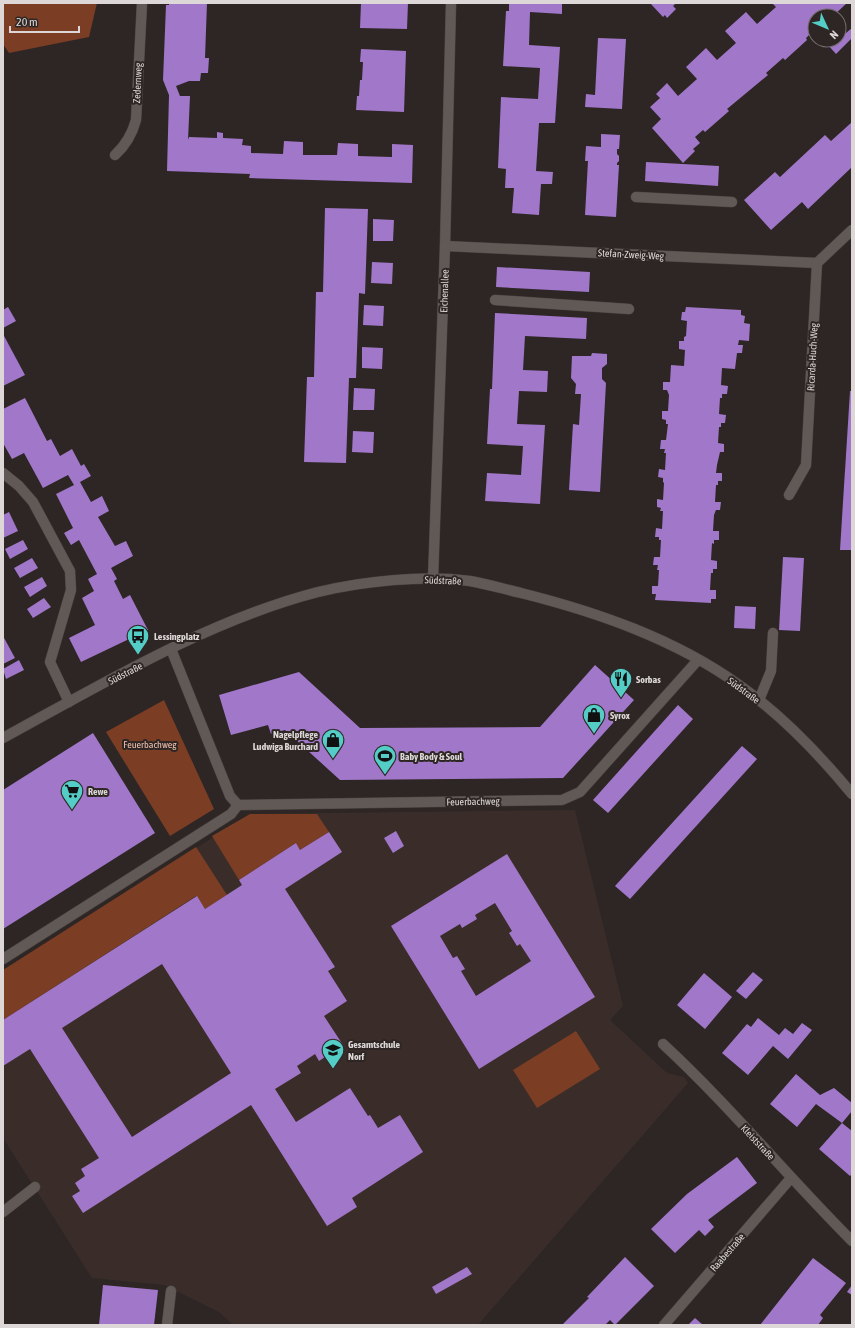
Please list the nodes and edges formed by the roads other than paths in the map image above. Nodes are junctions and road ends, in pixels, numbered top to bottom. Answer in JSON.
{"nodes":[{"id":1,"x":142,"y":3,"type":"edge"},
{"id":2,"x":451,"y":3,"type":"edge"},
{"id":3,"x":115,"y":156,"type":"dead end"},
{"id":4,"x":636,"y":197,"type":"dead end"},
{"id":5,"x":732,"y":202,"type":"dead end"},
{"id":6,"x":852,"y":230,"type":"edge"},
{"id":7,"x":446,"y":246,"type":"junction"},
{"id":8,"x":817,"y":263,"type":"junction"},
{"id":9,"x":495,"y":300,"type":"dead end"},
{"id":10,"x":629,"y":309,"type":"dead end"},
{"id":11,"x":3,"y":473,"type":"edge"},
{"id":12,"x":789,"y":495,"type":"dead end"},
{"id":13,"x":433,"y":579,"type":"junction"},
{"id":14,"x":773,"y":633,"type":"dead end"},
{"id":15,"x":171,"y":649,"type":"junction"},
{"id":16,"x":698,"y":660,"type":"junction"},
{"id":17,"x":759,"y":700,"type":"junction"},
{"id":18,"x":69,"y":702,"type":"junction"},
{"id":19,"x":3,"y":738,"type":"edge"},
{"id":20,"x":852,"y":794,"type":"edge"},
{"id":21,"x":238,"y":805,"type":"junction"},
{"id":22,"x":3,"y":959,"type":"edge"},
{"id":23,"x":663,"y":1044,"type":"dead end"},
{"id":24,"x":791,"y":1178,"type":"junction"},
{"id":25,"x":35,"y":1187,"type":"dead end"},
{"id":26,"x":3,"y":1212,"type":"edge"},
{"id":27,"x":852,"y":1241,"type":"edge"},
{"id":28,"x":171,"y":1291,"type":"dead end"},
{"id":29,"x":167,"y":1325,"type":"edge"},
{"id":30,"x":664,"y":1325,"type":"edge"}],
"edges":[{"from":1,"to":3,"type":"street","name":"Zedernweg"},
{"from":2,"to":7,"type":"street","name":"Eichenallee"},
{"from":4,"to":5,"type":"street"},
{"from":6,"to":8,"type":"street"},
{"from":7,"to":8,"type":"street","name":"Stefan-Zweig-Weg"},
{"from":7,"to":13,"type":"street","name":"Eichenallee"},
{"from":8,"to":12,"type":"street","name":"Ricarda-Huch-Weg"},
{"from":9,"to":10,"type":"street"},
{"from":11,"to":18,"type":"street"},
{"from":13,"to":15,"type":"street","name":"Südstraße"},
{"from":13,"to":16,"type":"street","name":"Südstraße"},
{"from":14,"to":17,"type":"street"},
{"from":15,"to":18,"type":"street","name":"Südstraße"},
{"from":15,"to":21,"type":"street"},
{"from":16,"to":17,"type":"street","name":"Südstraße"},
{"from":16,"to":21,"type":"street","name":"Feuerbachweg"},
{"from":17,"to":20,"type":"street","name":"Südstraße"},
{"from":18,"to":19,"type":"street","name":"Südstraße"},
{"from":21,"to":22,"type":"street"},
{"from":23,"to":24,"type":"street","name":"Kleiststraße"},
{"from":24,"to":27,"type":"street","name":"Kleiststraße"},
{"from":24,"to":30,"type":"street","name":"Raabestraße"},
{"from":25,"to":26,"type":"street"},
{"from":28,"to":29,"type":"street"}]}
